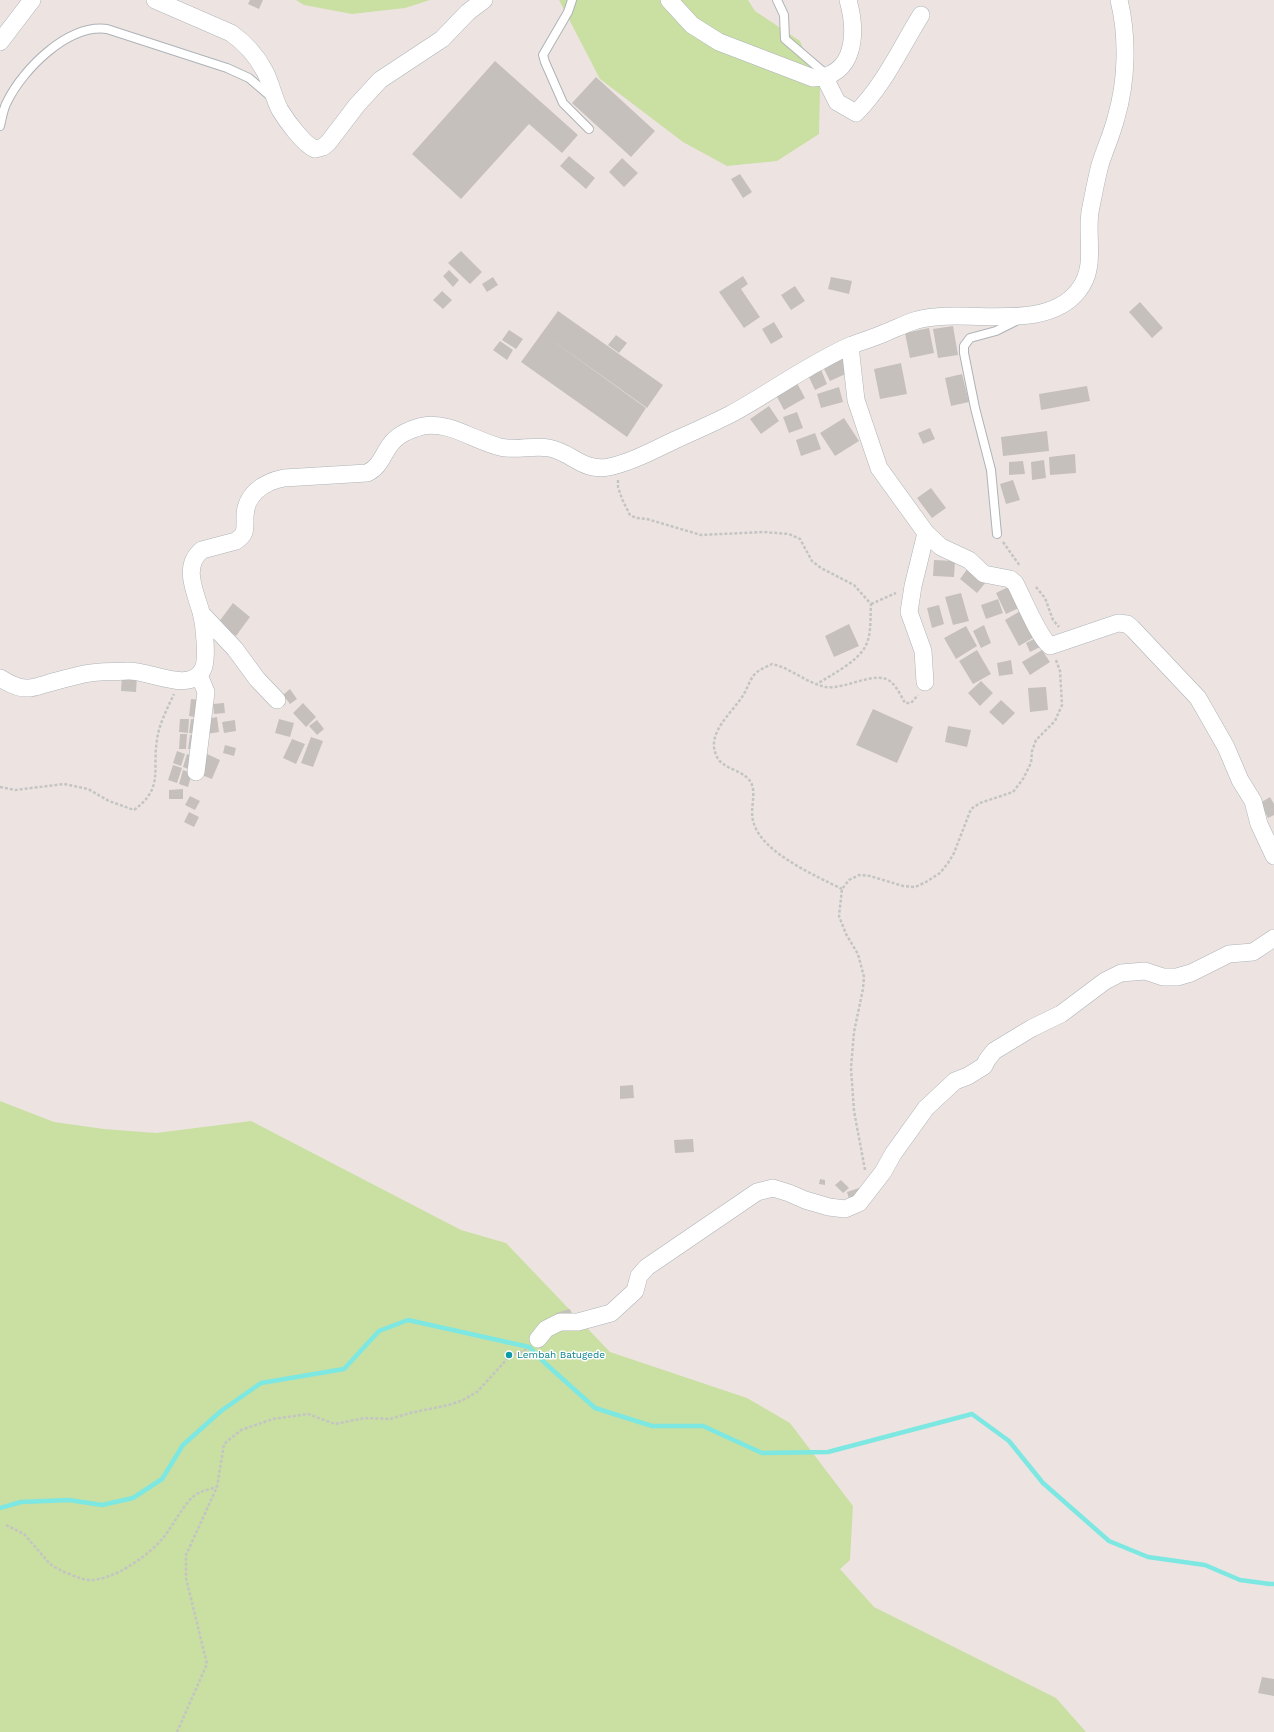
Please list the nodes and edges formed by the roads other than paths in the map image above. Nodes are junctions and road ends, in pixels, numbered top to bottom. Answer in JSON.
{"nodes":[{"id":1,"x":32,"y":0,"type":"edge"},
{"id":2,"x":155,"y":0,"type":"edge"},
{"id":3,"x":484,"y":0,"type":"edge"},
{"id":4,"x":572,"y":0,"type":"edge"},
{"id":5,"x":669,"y":0,"type":"edge"},
{"id":6,"x":778,"y":0,"type":"edge"},
{"id":7,"x":848,"y":0,"type":"edge"},
{"id":8,"x":1120,"y":0,"type":"edge"},
{"id":9,"x":921,"y":15,"type":"dead end"},
{"id":10,"x":0,"y":42,"type":"edge"},
{"id":11,"x":826,"y":77,"type":"junction"},
{"id":12,"x":280,"y":110,"type":"junction"},
{"id":13,"x":0,"y":126,"type":"edge"},
{"id":14,"x":589,"y":128,"type":"dead end"},
{"id":15,"x":1026,"y":316,"type":"junction"},
{"id":16,"x":850,"y":346,"type":"junction"},
{"id":17,"x":926,"y":533,"type":"junction"},
{"id":18,"x":997,"y":534,"type":"dead end"},
{"id":19,"x":202,"y":613,"type":"junction"},
{"id":20,"x":199,"y":675,"type":"junction"},
{"id":21,"x":0,"y":678,"type":"edge"},
{"id":22,"x":925,"y":682,"type":"road end"},
{"id":23,"x":277,"y":700,"type":"dead end"},
{"id":24,"x":196,"y":772,"type":"dead end"},
{"id":25,"x":1274,"y":856,"type":"edge"},
{"id":26,"x":1274,"y":938,"type":"edge"},
{"id":27,"x":538,"y":1339,"type":"dead end"}],
"edges":[{"from":1,"to":10,"type":"street"},
{"from":2,"to":12,"type":"street"},
{"from":3,"to":12,"type":"street"},
{"from":4,"to":14,"type":"lane"},
{"from":5,"to":11,"type":"street"},
{"from":6,"to":11,"type":"lane"},
{"from":7,"to":11,"type":"street"},
{"from":8,"to":15,"type":"street"},
{"from":9,"to":11,"type":"street"},
{"from":12,"to":13,"type":"lane"},
{"from":15,"to":16,"type":"street"},
{"from":15,"to":18,"type":"lane"},
{"from":16,"to":17,"type":"street"},
{"from":16,"to":19,"type":"street"},
{"from":17,"to":22,"type":"street"},
{"from":17,"to":25,"type":"street"},
{"from":19,"to":20,"type":"street"},
{"from":19,"to":23,"type":"street"},
{"from":20,"to":21,"type":"street"},
{"from":20,"to":24,"type":"street"},
{"from":26,"to":27,"type":"street"}]}
